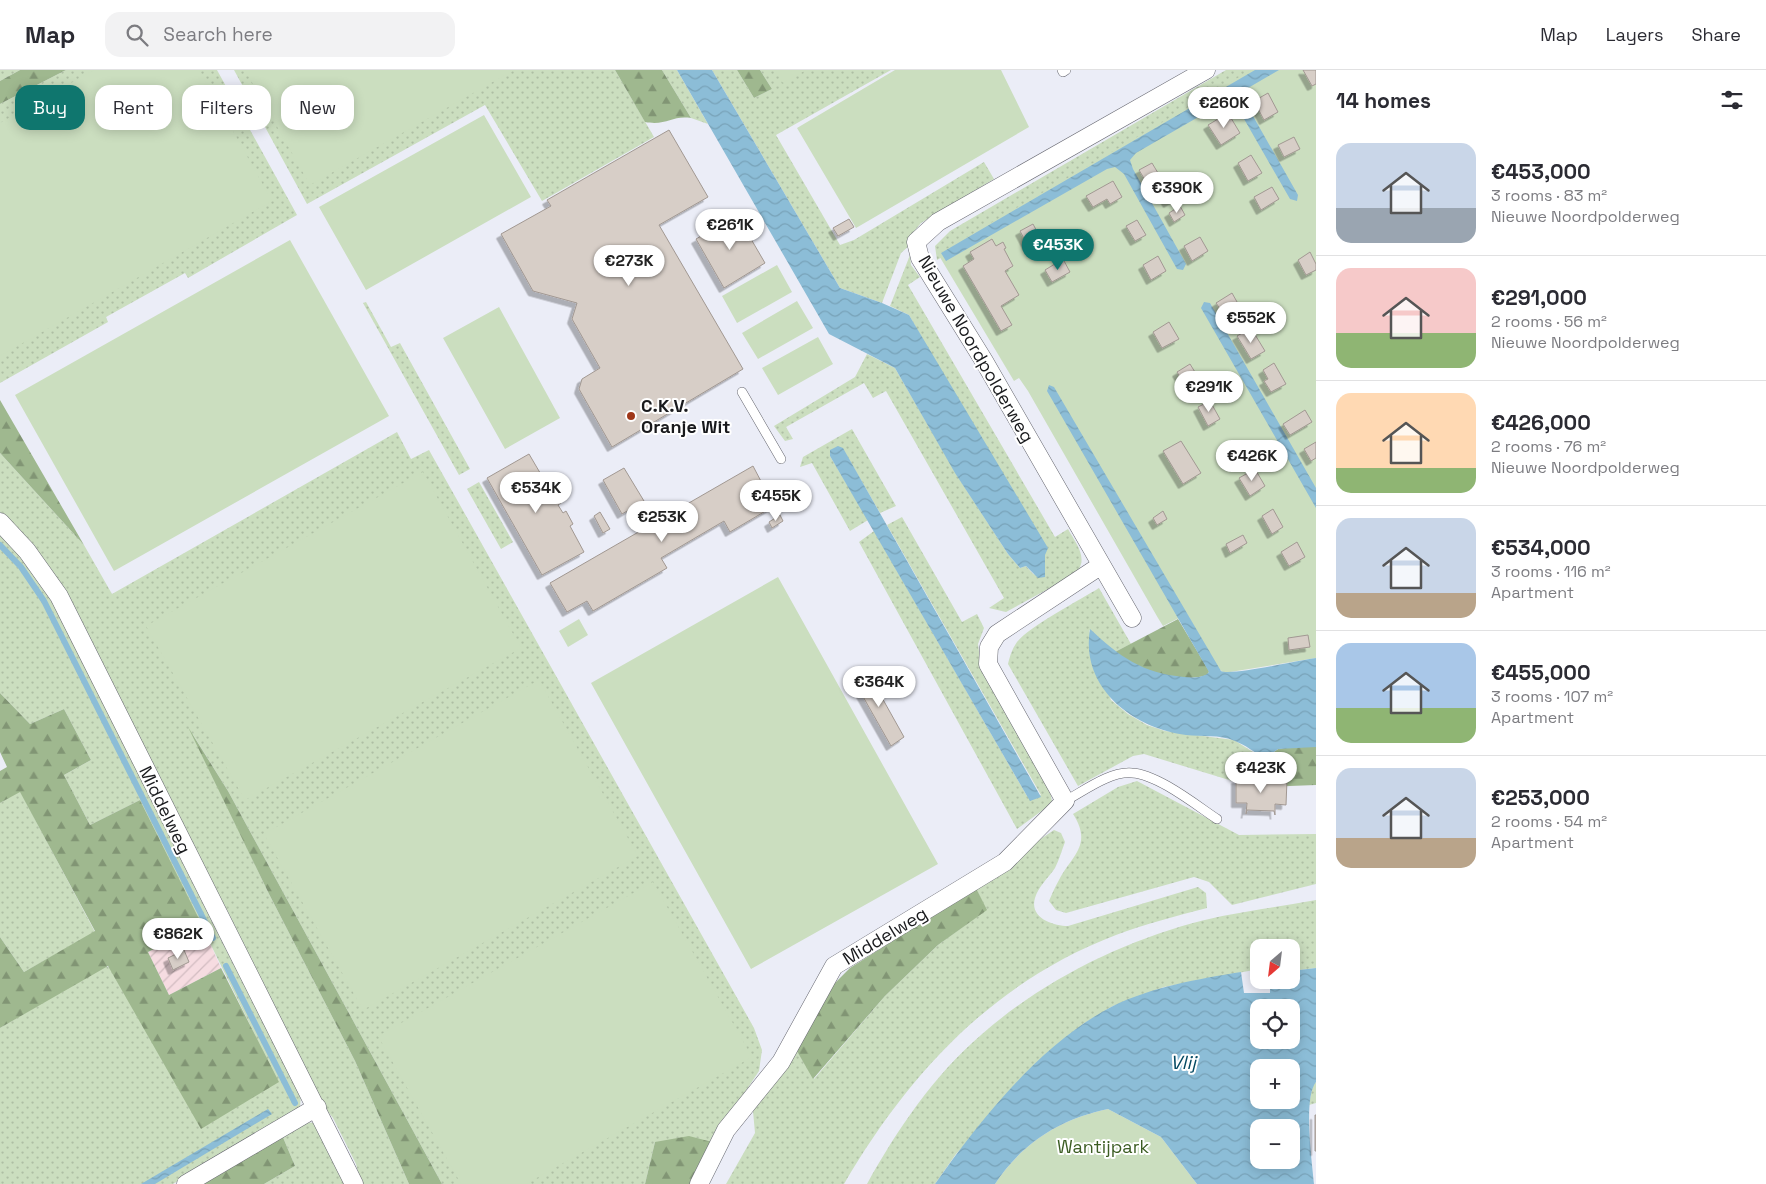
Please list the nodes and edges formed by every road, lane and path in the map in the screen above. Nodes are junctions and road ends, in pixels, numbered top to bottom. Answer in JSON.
{"nodes":[{"id":1,"x":1062,"y":70,"type":"edge"},
{"id":2,"x":1066,"y":70,"type":"edge"},
{"id":3,"x":1206,"y":70,"type":"edge"},
{"id":4,"x":742,"y":392,"type":"dead end"},
{"id":5,"x":782,"y":459,"type":"dead end"},
{"id":6,"x":0,"y":522,"type":"edge"},
{"id":7,"x":1100,"y":566,"type":"junction"},
{"id":8,"x":1132,"y":618,"type":"dead end"},
{"id":9,"x":1065,"y":801,"type":"junction"},
{"id":10,"x":1217,"y":819,"type":"dead end"},
{"id":11,"x":317,"y":1107,"type":"junction"},
{"id":12,"x":186,"y":1184,"type":"edge"},
{"id":13,"x":354,"y":1184,"type":"edge"},
{"id":14,"x":699,"y":1184,"type":"edge"}],
"edges":[{"from":1,"to":2,"type":"lane"},
{"from":3,"to":7,"type":"street","name":"Nieuwe Noordpolderweg"},
{"from":4,"to":5,"type":"lane"},
{"from":6,"to":11,"type":"street","name":"Middelweg"},
{"from":7,"to":8,"type":"street","name":"Nieuwe Noordpolderweg"},
{"from":7,"to":9,"type":"street"},
{"from":9,"to":10,"type":"lane"},
{"from":9,"to":14,"type":"street","name":"Middelweg"},
{"from":11,"to":12,"type":"street"},
{"from":11,"to":13,"type":"street","name":"Middelweg"}]}
